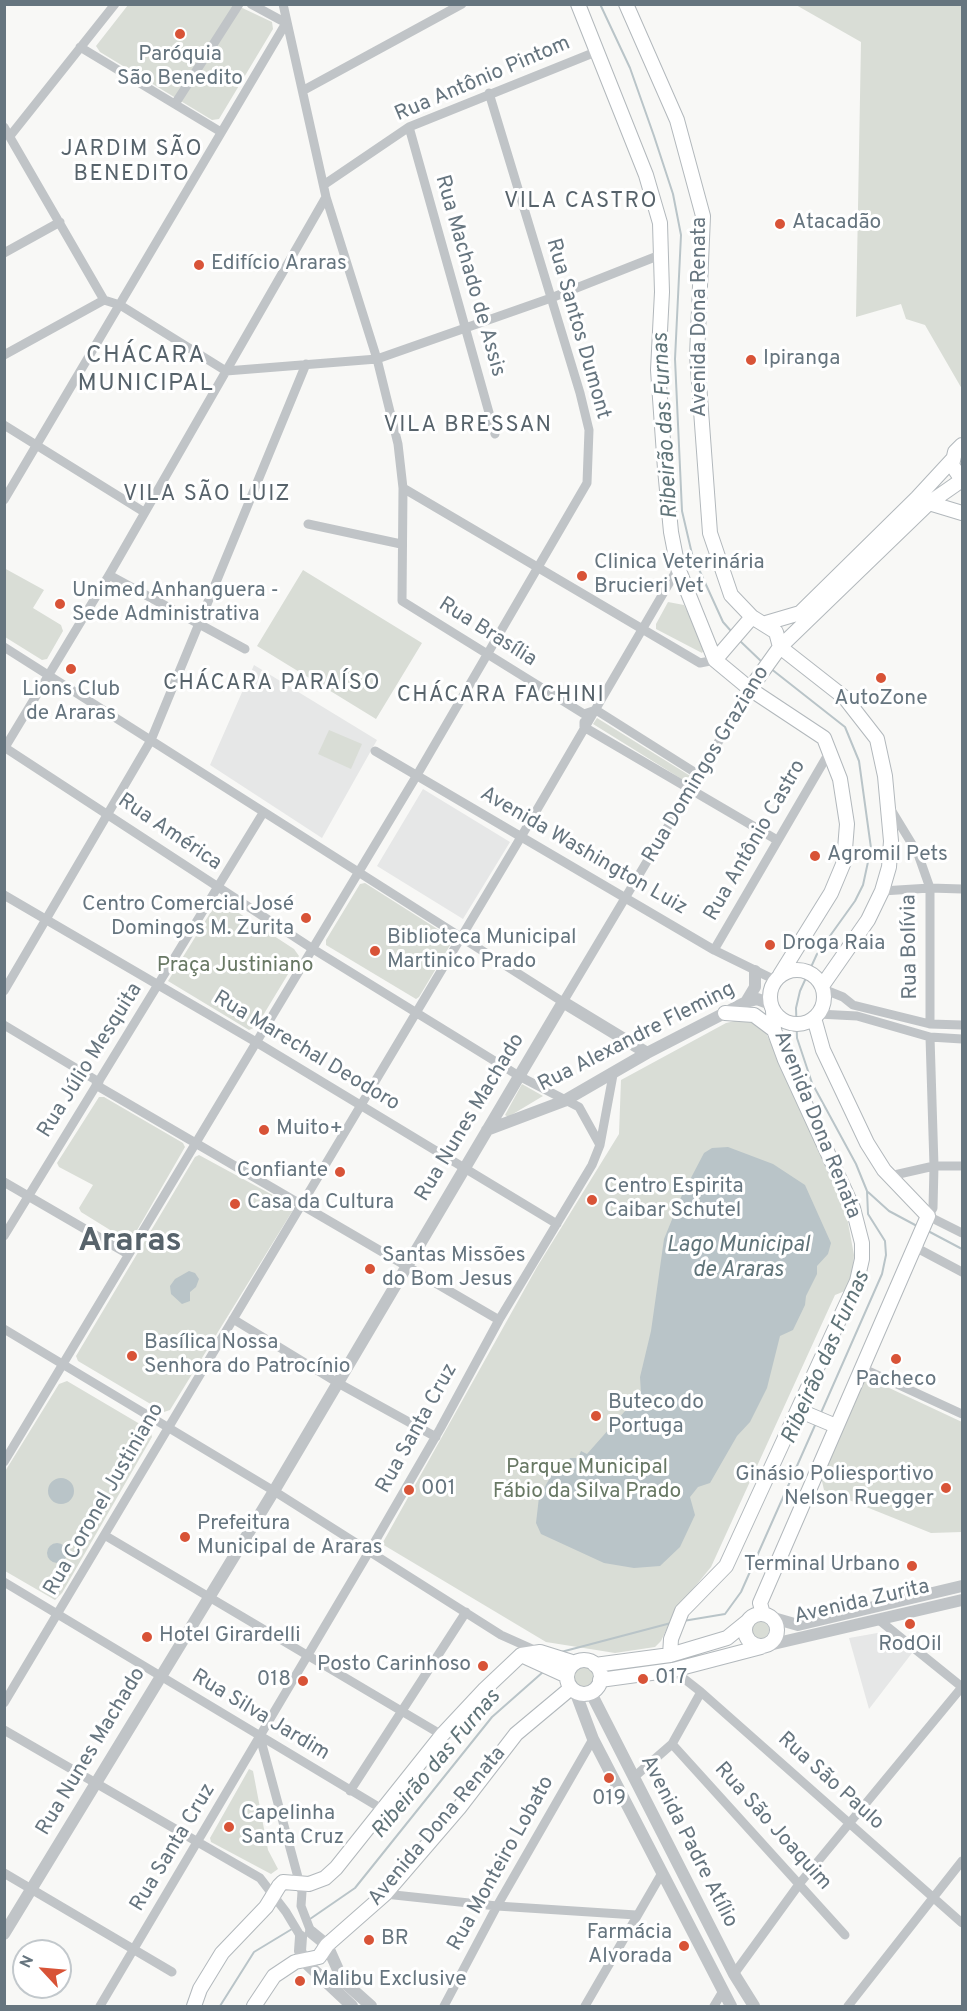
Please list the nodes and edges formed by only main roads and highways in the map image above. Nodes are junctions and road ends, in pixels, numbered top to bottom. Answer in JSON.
{"nodes":[{"id":1,"x":579,"y":4,"type":"edge"},
{"id":2,"x":626,"y":4,"type":"edge"},
{"id":3,"x":963,"y":445,"type":"edge"},
{"id":4,"x":953,"y":459,"type":"junction"},
{"id":5,"x":963,"y":480,"type":"edge"},
{"id":6,"x":929,"y":503,"type":"junction"},
{"id":7,"x":963,"y":513,"type":"edge"},
{"id":8,"x":752,"y":617,"type":"junction"},
{"id":9,"x":765,"y":623,"type":"junction"},
{"id":10,"x":780,"y":648,"type":"junction"},
{"id":11,"x":715,"y":660,"type":"junction"},
{"id":12,"x":750,"y":688,"type":"junction"},
{"id":13,"x":778,"y":978,"type":"junction"},
{"id":14,"x":821,"y":984,"type":"junction"},
{"id":15,"x":772,"y":1007,"type":"junction"},
{"id":16,"x":725,"y":1013,"type":"road end"},
{"id":17,"x":812,"y":1019,"type":"junction"},
{"id":18,"x":774,"y":1030,"type":"junction"},
{"id":19,"x":804,"y":1413,"type":"junction"},
{"id":20,"x":832,"y":1424,"type":"junction"},
{"id":21,"x":765,"y":1611,"type":"junction"},
{"id":22,"x":748,"y":1621,"type":"junction"},
{"id":23,"x":765,"y":1646,"type":"junction"},
{"id":24,"x":521,"y":1654,"type":"junction"},
{"id":25,"x":670,"y":1655,"type":"junction"},
{"id":26,"x":575,"y":1663,"type":"junction"},
{"id":27,"x":595,"y":1665,"type":"junction"},
{"id":28,"x":600,"y":1680,"type":"junction"},
{"id":29,"x":571,"y":1685,"type":"junction"},
{"id":30,"x":194,"y":2007,"type":"edge"},
{"id":31,"x":254,"y":2007,"type":"edge"}],
"edges":[{"from":1,"to":11,"type":"main road","name":"Avenida Dona Renata"},
{"from":2,"to":8,"type":"main road","name":"Avenida Dona Renata"},
{"from":3,"to":4,"type":"main road"},
{"from":4,"to":5,"type":"main road"},
{"from":4,"to":9,"type":"main road"},
{"from":5,"to":6,"type":"main road","name":"Rua Domingos Graziano"},
{"from":6,"to":7,"type":"main road"},
{"from":6,"to":10,"type":"main road","name":"Rua Domingos Graziano"},
{"from":8,"to":9,"type":"main road","name":"Avenida Dona Renata"},
{"from":8,"to":11,"type":"main road","name":"Rua Domingos Graziano"},
{"from":9,"to":10,"type":"main road"},
{"from":10,"to":12,"type":"main road","name":"Rua Domingos Graziano"},
{"from":10,"to":14,"type":"main road"},
{"from":11,"to":12,"type":"main road","name":"Avenida Dona Renata"},
{"from":12,"to":13,"type":"main road","name":"Avenida Dona Renata"},
{"from":13,"to":14,"type":"main road"},
{"from":13,"to":15,"type":"main road"},
{"from":14,"to":17,"type":"main road"},
{"from":15,"to":17,"type":"main road"},
{"from":15,"to":18,"type":"main road","name":"Avenida Dona Renata"},
{"from":16,"to":18,"type":"main road"},
{"from":17,"to":20,"type":"main road"},
{"from":18,"to":19,"type":"main road","name":"Avenida Dona Renata"},
{"from":19,"to":20,"type":"main road"},
{"from":19,"to":25,"type":"main road","name":"Avenida Dona Renata"},
{"from":20,"to":21,"type":"main road"},
{"from":21,"to":22,"type":"main road"},
{"from":21,"to":23,"type":"main road"},
{"from":22,"to":23,"type":"main road"},
{"from":22,"to":25,"type":"main road"},
{"from":23,"to":28,"type":"main road"},
{"from":24,"to":26,"type":"main road"},
{"from":24,"to":29,"type":"main road"},
{"from":24,"to":30,"type":"main road"},
{"from":25,"to":27,"type":"main road"},
{"from":26,"to":27,"type":"main road"},
{"from":26,"to":29,"type":"main road"},
{"from":27,"to":28,"type":"main road"},
{"from":28,"to":29,"type":"main road"},
{"from":29,"to":31,"type":"main road","name":"Avenida Dona Renata"}]}
